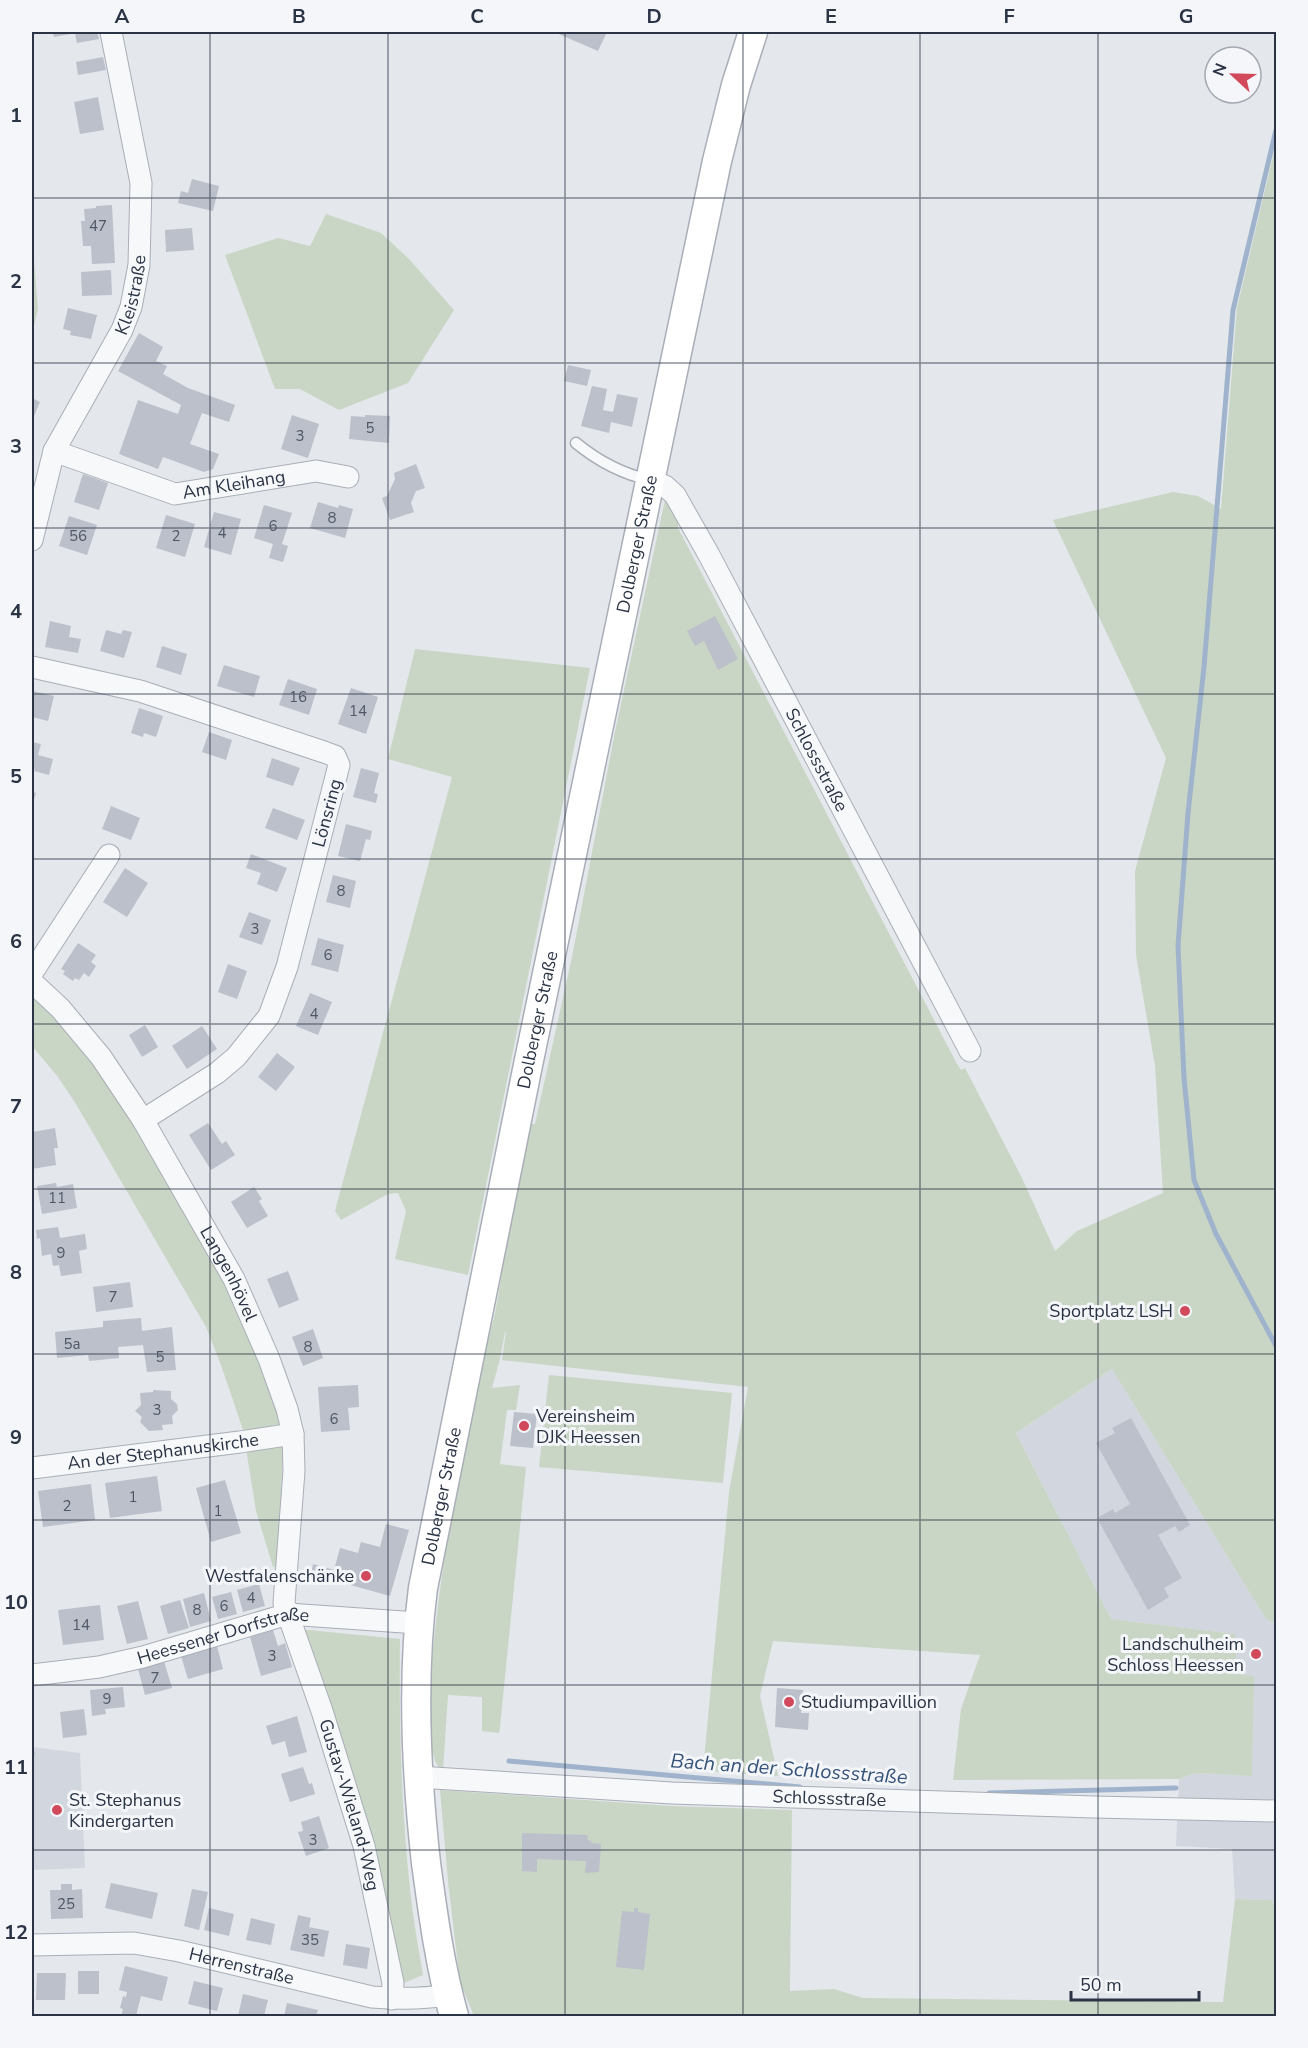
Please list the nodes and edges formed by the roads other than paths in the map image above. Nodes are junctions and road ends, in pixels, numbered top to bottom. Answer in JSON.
{"nodes":[{"id":1,"x":111,"y":32,"type":"edge"},
{"id":2,"x":753,"y":32,"type":"edge"},
{"id":3,"x":576,"y":443,"type":"dead end"},
{"id":4,"x":54,"y":451,"type":"junction"},
{"id":5,"x":348,"y":477,"type":"dead end"},
{"id":6,"x":650,"y":480,"type":"junction"},
{"id":7,"x":32,"y":540,"type":"edge"},
{"id":8,"x":32,"y":667,"type":"edge"},
{"id":9,"x":109,"y":855,"type":"dead end"},
{"id":10,"x":33,"y":985,"type":"edge"},
{"id":11,"x":970,"y":1051,"type":"dead end"},
{"id":12,"x":143,"y":1120,"type":"junction"},
{"id":13,"x":293,"y":1434,"type":"junction"},
{"id":14,"x":32,"y":1468,"type":"edge"},
{"id":15,"x":288,"y":1614,"type":"junction"},
{"id":16,"x":418,"y":1623,"type":"junction"},
{"id":17,"x":32,"y":1675,"type":"edge"},
{"id":18,"x":418,"y":1777,"type":"junction"},
{"id":19,"x":1276,"y":1811,"type":"edge"},
{"id":20,"x":32,"y":1945,"type":"edge"},
{"id":21,"x":392,"y":1999,"type":"junction"},
{"id":22,"x":451,"y":2006,"type":"edge"}],
"edges":[{"from":1,"to":4,"type":"street","name":"Kleistraße"},
{"from":2,"to":6,"type":"main road","name":"Dolberger Straße"},
{"from":3,"to":6,"type":"lane"},
{"from":4,"to":5,"type":"street","name":"Am Kleihang"},
{"from":4,"to":7,"type":"street","name":"Kleistraße"},
{"from":6,"to":11,"type":"street","name":"Schlossstraße"},
{"from":6,"to":16,"type":"main road","name":"Dolberger Straße"},
{"from":8,"to":12,"type":"street","name":"Lönsring"},
{"from":9,"to":10,"type":"street"},
{"from":10,"to":12,"type":"street","name":"Langenhövel"},
{"from":12,"to":13,"type":"street","name":"Langenhövel"},
{"from":13,"to":14,"type":"street","name":"An der Stephanuskirche"},
{"from":13,"to":15,"type":"street","name":"Langenhövel"},
{"from":15,"to":16,"type":"street","name":"Heessener Dorfstraße"},
{"from":15,"to":17,"type":"street","name":"Heessener Dorfstraße"},
{"from":15,"to":21,"type":"street","name":"Gustav-Wieland-Weg"},
{"from":16,"to":18,"type":"main road","name":"Dolberger Straße"},
{"from":18,"to":19,"type":"street","name":"Schlossstraße"},
{"from":18,"to":22,"type":"main road","name":"Dolberger Straße"},
{"from":20,"to":21,"type":"street","name":"Herrenstraße"},
{"from":21,"to":22,"type":"street","name":"Herrenstraße"}]}
